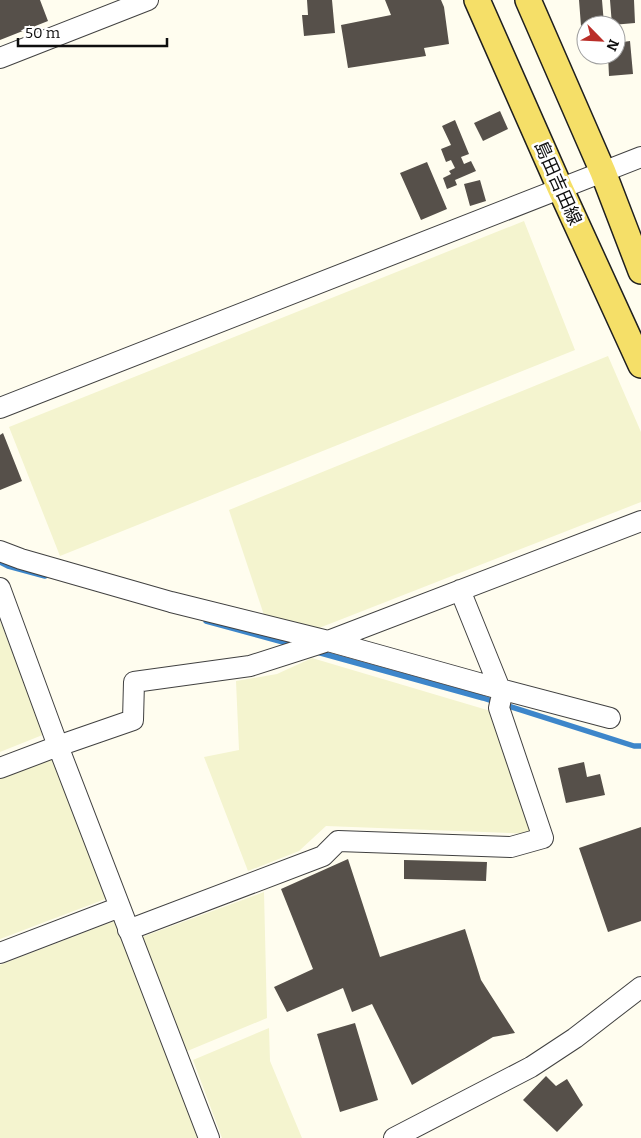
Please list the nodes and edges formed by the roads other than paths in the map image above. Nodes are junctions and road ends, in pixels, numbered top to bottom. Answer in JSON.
{"nodes":[{"id":1,"x":148,"y":0,"type":"edge"},
{"id":2,"x":477,"y":0,"type":"edge"},
{"id":3,"x":528,"y":0,"type":"edge"},
{"id":4,"x":0,"y":58,"type":"edge"},
{"id":5,"x":641,"y":156,"type":"edge"},
{"id":6,"x":603,"y":172,"type":"junction"},
{"id":7,"x":560,"y":188,"type":"junction"},
{"id":8,"x":641,"y":271,"type":"edge"},
{"id":9,"x":641,"y":365,"type":"edge"},
{"id":10,"x":0,"y":408,"type":"edge"},
{"id":11,"x":641,"y":521,"type":"edge"},
{"id":12,"x":0,"y":551,"type":"edge"},
{"id":13,"x":0,"y":588,"type":"edge"},
{"id":14,"x":460,"y":590,"type":"junction"},
{"id":15,"x":326,"y":642,"type":"junction"},
{"id":16,"x":501,"y":697,"type":"junction"},
{"id":17,"x":610,"y":718,"type":"dead end"},
{"id":18,"x":58,"y":746,"type":"junction"},
{"id":19,"x":0,"y":768,"type":"edge"},
{"id":20,"x":120,"y":907,"type":"junction"},
{"id":21,"x":128,"y":930,"type":"junction"},
{"id":22,"x":0,"y":953,"type":"edge"},
{"id":23,"x":641,"y":987,"type":"edge"},
{"id":24,"x":209,"y":1138,"type":"edge"},
{"id":25,"x":394,"y":1138,"type":"edge"}],
"edges":[{"from":1,"to":4,"type":"street"},
{"from":2,"to":7,"type":"main road","name":"島田吉田線"},
{"from":3,"to":6,"type":"main road"},
{"from":5,"to":6,"type":"street"},
{"from":6,"to":7,"type":"street"},
{"from":6,"to":8,"type":"main road"},
{"from":7,"to":9,"type":"main road","name":"島田吉田線"},
{"from":7,"to":10,"type":"street"},
{"from":11,"to":14,"type":"street"},
{"from":12,"to":15,"type":"street"},
{"from":13,"to":18,"type":"street"},
{"from":14,"to":15,"type":"street"},
{"from":14,"to":16,"type":"street"},
{"from":15,"to":16,"type":"street"},
{"from":15,"to":18,"type":"street"},
{"from":16,"to":17,"type":"street"},
{"from":16,"to":21,"type":"street"},
{"from":18,"to":19,"type":"street"},
{"from":18,"to":20,"type":"street"},
{"from":20,"to":21,"type":"street"},
{"from":20,"to":22,"type":"street"},
{"from":21,"to":24,"type":"street"},
{"from":23,"to":25,"type":"street"}]}
